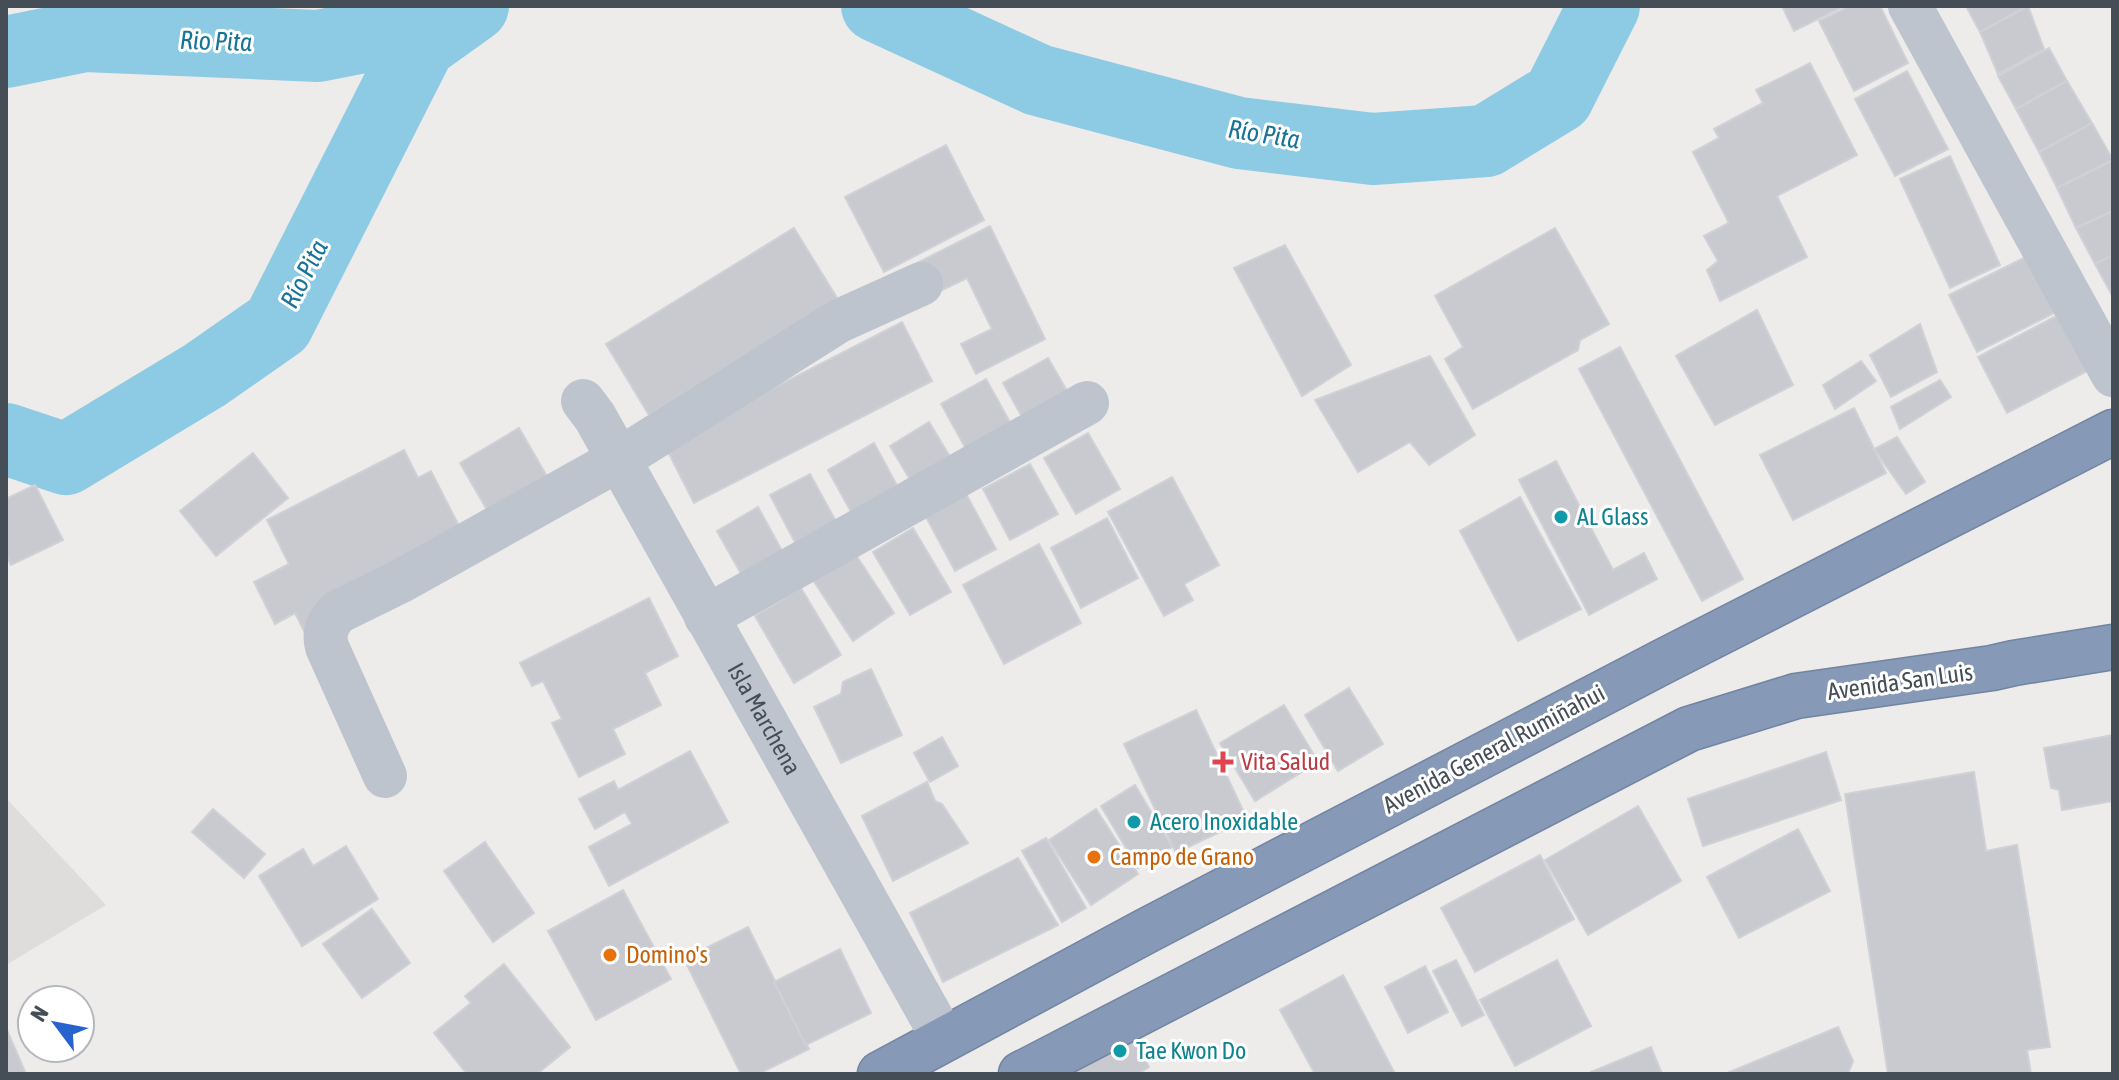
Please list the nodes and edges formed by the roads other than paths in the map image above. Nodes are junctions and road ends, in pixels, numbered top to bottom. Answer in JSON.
{"nodes":[{"id":1,"x":1910,"y":6,"type":"edge"},
{"id":2,"x":921,"y":284,"type":"dead end"},
{"id":3,"x":2113,"y":375,"type":"edge"},
{"id":4,"x":583,"y":401,"type":"dead end"},
{"id":5,"x":1087,"y":403,"type":"dead end"},
{"id":6,"x":2113,"y":432,"type":"edge"},
{"id":7,"x":618,"y":460,"type":"junction"},
{"id":8,"x":706,"y":617,"type":"junction"},
{"id":9,"x":2113,"y":647,"type":"edge"},
{"id":10,"x":385,"y":776,"type":"dead end"},
{"id":11,"x":943,"y":1038,"type":"junction"},
{"id":12,"x":880,"y":1074,"type":"edge"},
{"id":13,"x":1021,"y":1074,"type":"edge"}],
"edges":[{"from":1,"to":3,"type":"street"},
{"from":2,"to":7,"type":"street"},
{"from":4,"to":7,"type":"street","name":"Isla Marchena"},
{"from":5,"to":8,"type":"street"},
{"from":6,"to":11,"type":"highway","name":"Avenida General Rumiñahui"},
{"from":7,"to":8,"type":"street","name":"Isla Marchena"},
{"from":7,"to":10,"type":"street"},
{"from":8,"to":11,"type":"street","name":"Isla Marchena"},
{"from":9,"to":13,"type":"highway","name":"Avenida San Luis"},
{"from":11,"to":12,"type":"highway","name":"Avenida General Rumiñahui"}]}
